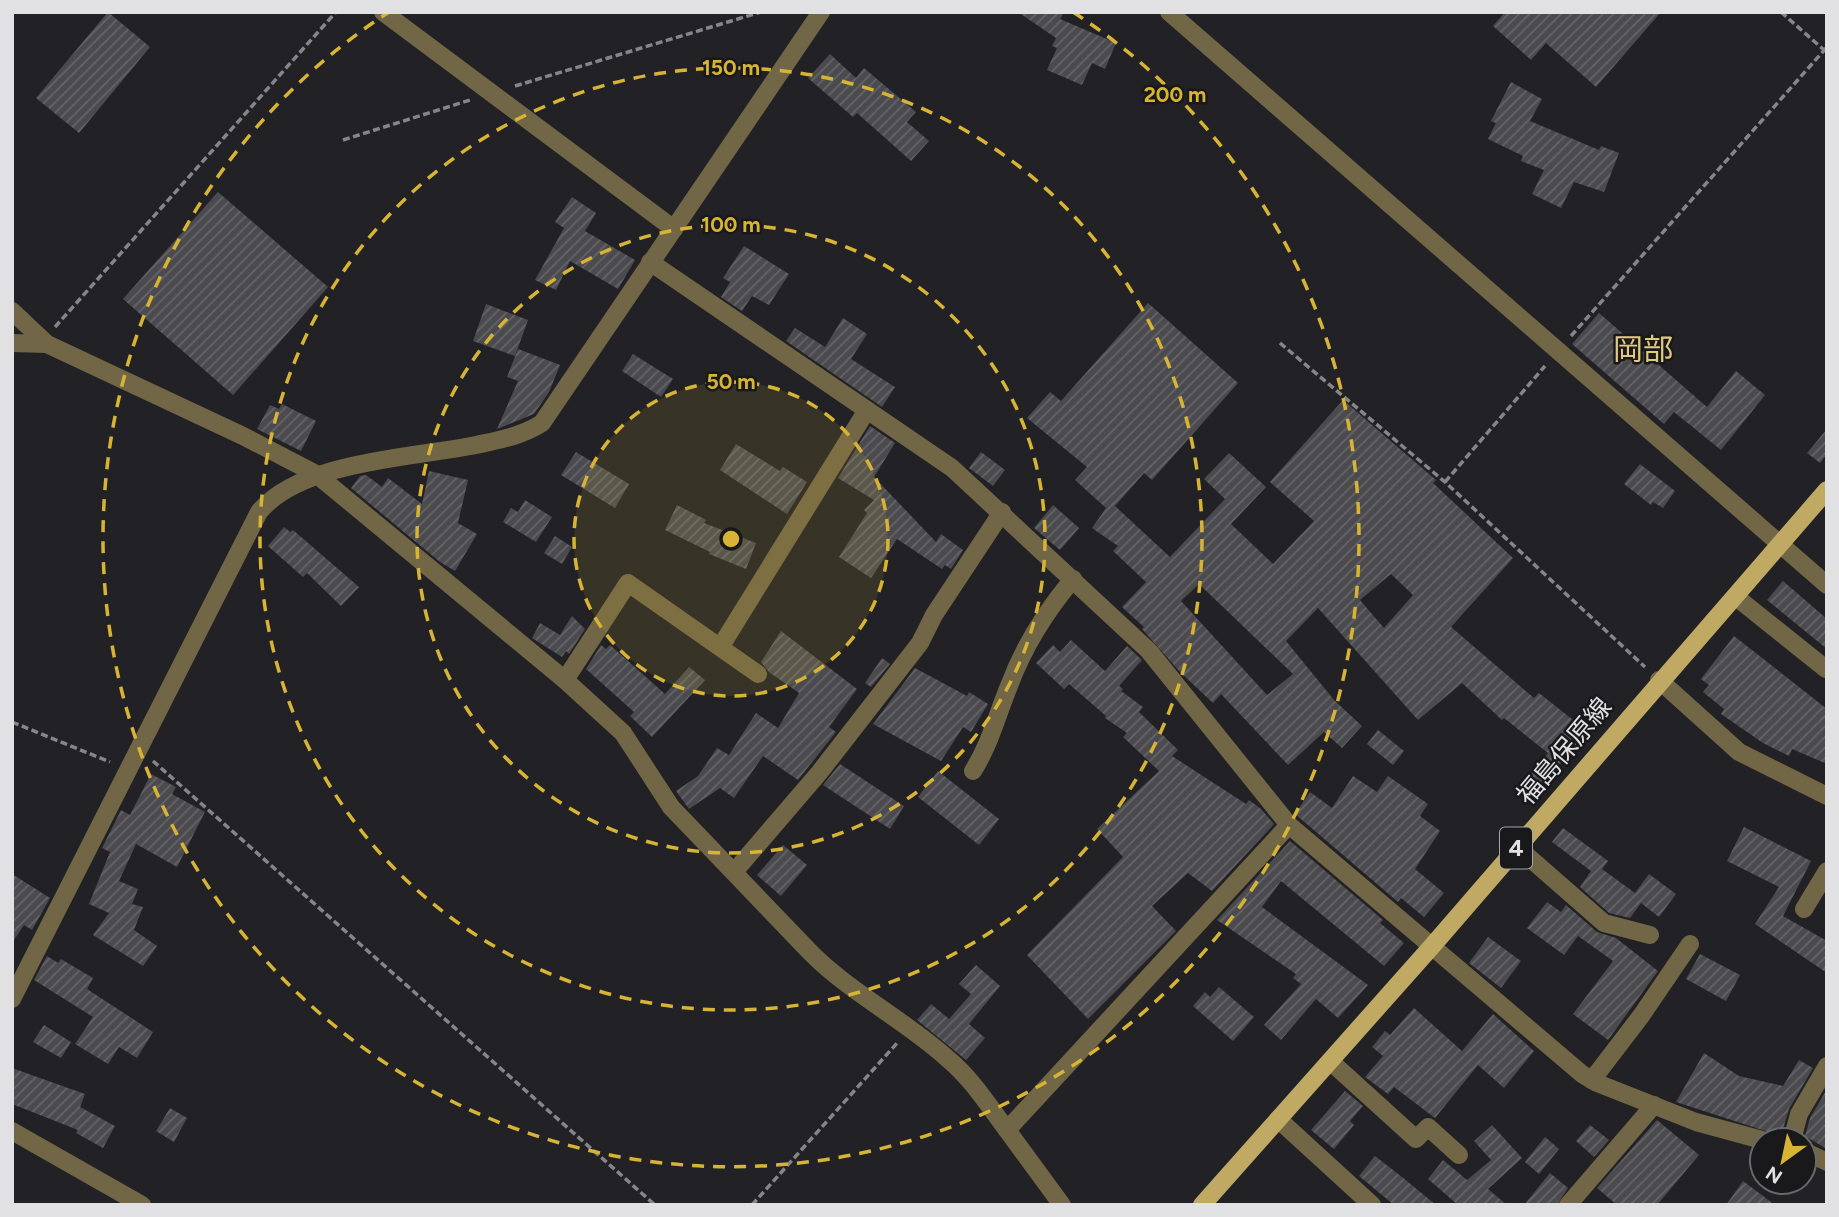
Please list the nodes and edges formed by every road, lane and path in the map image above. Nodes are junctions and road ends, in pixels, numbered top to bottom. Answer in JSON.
{"nodes":[{"id":1,"x":336,"y":12,"type":"edge"},
{"id":2,"x":383,"y":12,"type":"edge"},
{"id":3,"x":761,"y":12,"type":"edge"},
{"id":4,"x":821,"y":12,"type":"edge"},
{"id":5,"x":1169,"y":12,"type":"edge"},
{"id":6,"x":1781,"y":12,"type":"edge"},
{"id":7,"x":1825,"y":48,"type":"edge"},
{"id":8,"x":493,"y":93,"type":"junction"},
{"id":9,"x":343,"y":140,"type":"dead end"},
{"id":10,"x":674,"y":229,"type":"junction"},
{"id":11,"x":650,"y":262,"type":"junction"},
{"id":12,"x":12,"y":311,"type":"edge"},
{"id":13,"x":46,"y":342,"type":"junction"},
{"id":14,"x":12,"y":343,"type":"edge"},
{"id":15,"x":1280,"y":343,"type":"dead end"},
{"id":16,"x":1558,"y":350,"type":"junction"},
{"id":17,"x":867,"y":410,"type":"junction"},
{"id":18,"x":316,"y":474,"type":"junction"},
{"id":19,"x":1446,"y":482,"type":"junction"},
{"id":20,"x":1827,"y":490,"type":"edge"},
{"id":21,"x":1002,"y":512,"type":"junction"},
{"id":22,"x":1780,"y":544,"type":"junction"},
{"id":23,"x":1073,"y":579,"type":"junction"},
{"id":24,"x":1827,"y":584,"type":"edge"},
{"id":25,"x":1736,"y":597,"type":"junction"},
{"id":26,"x":721,"y":646,"type":"junction"},
{"id":27,"x":1826,"y":669,"type":"edge"},
{"id":28,"x":758,"y":674,"type":"dead end"},
{"id":29,"x":565,"y":680,"type":"junction"},
{"id":30,"x":1659,"y":680,"type":"junction"},
{"id":31,"x":12,"y":722,"type":"edge"},
{"id":32,"x":139,"y":749,"type":"junction"},
{"id":33,"x":128,"y":770,"type":"junction"},
{"id":34,"x":973,"y":771,"type":"dead end"},
{"id":35,"x":1827,"y":796,"type":"edge"},
{"id":36,"x":1289,"y":825,"type":"junction"},
{"id":37,"x":1517,"y":847,"type":"junction"},
{"id":38,"x":1827,"y":871,"type":"edge"},
{"id":39,"x":734,"y":872,"type":"junction"},
{"id":40,"x":1804,"y":909,"type":"dead end"},
{"id":41,"x":1650,"y":935,"type":"dead end"},
{"id":42,"x":1690,"y":944,"type":"dead end"},
{"id":43,"x":1433,"y":945,"type":"junction"},
{"id":44,"x":12,"y":999,"type":"edge"},
{"id":45,"x":908,"y":1030,"type":"junction"},
{"id":46,"x":1330,"y":1061,"type":"junction"},
{"id":47,"x":1827,"y":1066,"type":"edge"},
{"id":48,"x":1592,"y":1080,"type":"junction"},
{"id":49,"x":1654,"y":1105,"type":"junction"},
{"id":50,"x":1279,"y":1119,"type":"junction"},
{"id":51,"x":1796,"y":1126,"type":"edge"},
{"id":52,"x":1007,"y":1130,"type":"junction"},
{"id":53,"x":12,"y":1131,"type":"edge"},
{"id":54,"x":1748,"y":1136,"type":"edge"},
{"id":55,"x":1459,"y":1155,"type":"dead end"},
{"id":56,"x":142,"y":1205,"type":"edge"},
{"id":57,"x":655,"y":1205,"type":"edge"},
{"id":58,"x":752,"y":1205,"type":"edge"},
{"id":59,"x":1062,"y":1205,"type":"edge"},
{"id":60,"x":1202,"y":1205,"type":"edge"},
{"id":61,"x":1372,"y":1205,"type":"edge"},
{"id":62,"x":1568,"y":1205,"type":"edge"}],
"edges":[{"from":1,"to":13,"type":"path"},
{"from":2,"to":8,"type":"street"},
{"from":3,"to":8,"type":"path"},
{"from":4,"to":10,"type":"street"},
{"from":5,"to":16,"type":"street"},
{"from":6,"to":7,"type":"path"},
{"from":7,"to":16,"type":"path"},
{"from":8,"to":9,"type":"path"},
{"from":8,"to":10,"type":"street"},
{"from":10,"to":11,"type":"street"},
{"from":11,"to":17,"type":"street"},
{"from":11,"to":18,"type":"street"},
{"from":12,"to":13,"type":"street"},
{"from":13,"to":14,"type":"street"},
{"from":13,"to":18,"type":"street"},
{"from":15,"to":19,"type":"path"},
{"from":16,"to":19,"type":"path"},
{"from":16,"to":22,"type":"street"},
{"from":17,"to":21,"type":"street"},
{"from":17,"to":26,"type":"street"},
{"from":18,"to":29,"type":"street"},
{"from":18,"to":32,"type":"street"},
{"from":19,"to":30,"type":"path"},
{"from":20,"to":22,"type":"main road","name":"福島保原線","number":"4"},
{"from":21,"to":23,"type":"street"},
{"from":21,"to":39,"type":"street"},
{"from":22,"to":24,"type":"street"},
{"from":22,"to":25,"type":"main road","name":"福島保原線","number":"4"},
{"from":23,"to":34,"type":"street"},
{"from":23,"to":36,"type":"street"},
{"from":25,"to":27,"type":"street"},
{"from":25,"to":30,"type":"main road","name":"福島保原線","number":"4"},
{"from":26,"to":28,"type":"street"},
{"from":26,"to":29,"type":"street"},
{"from":29,"to":39,"type":"street"},
{"from":30,"to":35,"type":"street"},
{"from":30,"to":37,"type":"main road","name":"福島保原線","number":"4"},
{"from":31,"to":33,"type":"path"},
{"from":32,"to":33,"type":"street"},
{"from":32,"to":57,"type":"path"},
{"from":33,"to":44,"type":"street"},
{"from":36,"to":43,"type":"street"},
{"from":36,"to":52,"type":"street"},
{"from":37,"to":41,"type":"street"},
{"from":37,"to":43,"type":"main road","name":"福島保原線","number":"4"},
{"from":38,"to":40,"type":"street"},
{"from":39,"to":45,"type":"street"},
{"from":42,"to":48,"type":"street"},
{"from":43,"to":46,"type":"main road","name":"福島保原線","number":"4"},
{"from":43,"to":48,"type":"street"},
{"from":45,"to":52,"type":"street"},
{"from":45,"to":58,"type":"path"},
{"from":46,"to":50,"type":"main road","name":"福島保原線","number":"4"},
{"from":46,"to":55,"type":"street"},
{"from":47,"to":51,"type":"street"},
{"from":48,"to":49,"type":"street"},
{"from":49,"to":54,"type":"street"},
{"from":49,"to":62,"type":"street"},
{"from":50,"to":60,"type":"main road","name":"福島保原線","number":"4"},
{"from":50,"to":61,"type":"street"},
{"from":52,"to":59,"type":"street"},
{"from":53,"to":56,"type":"street"}]}
